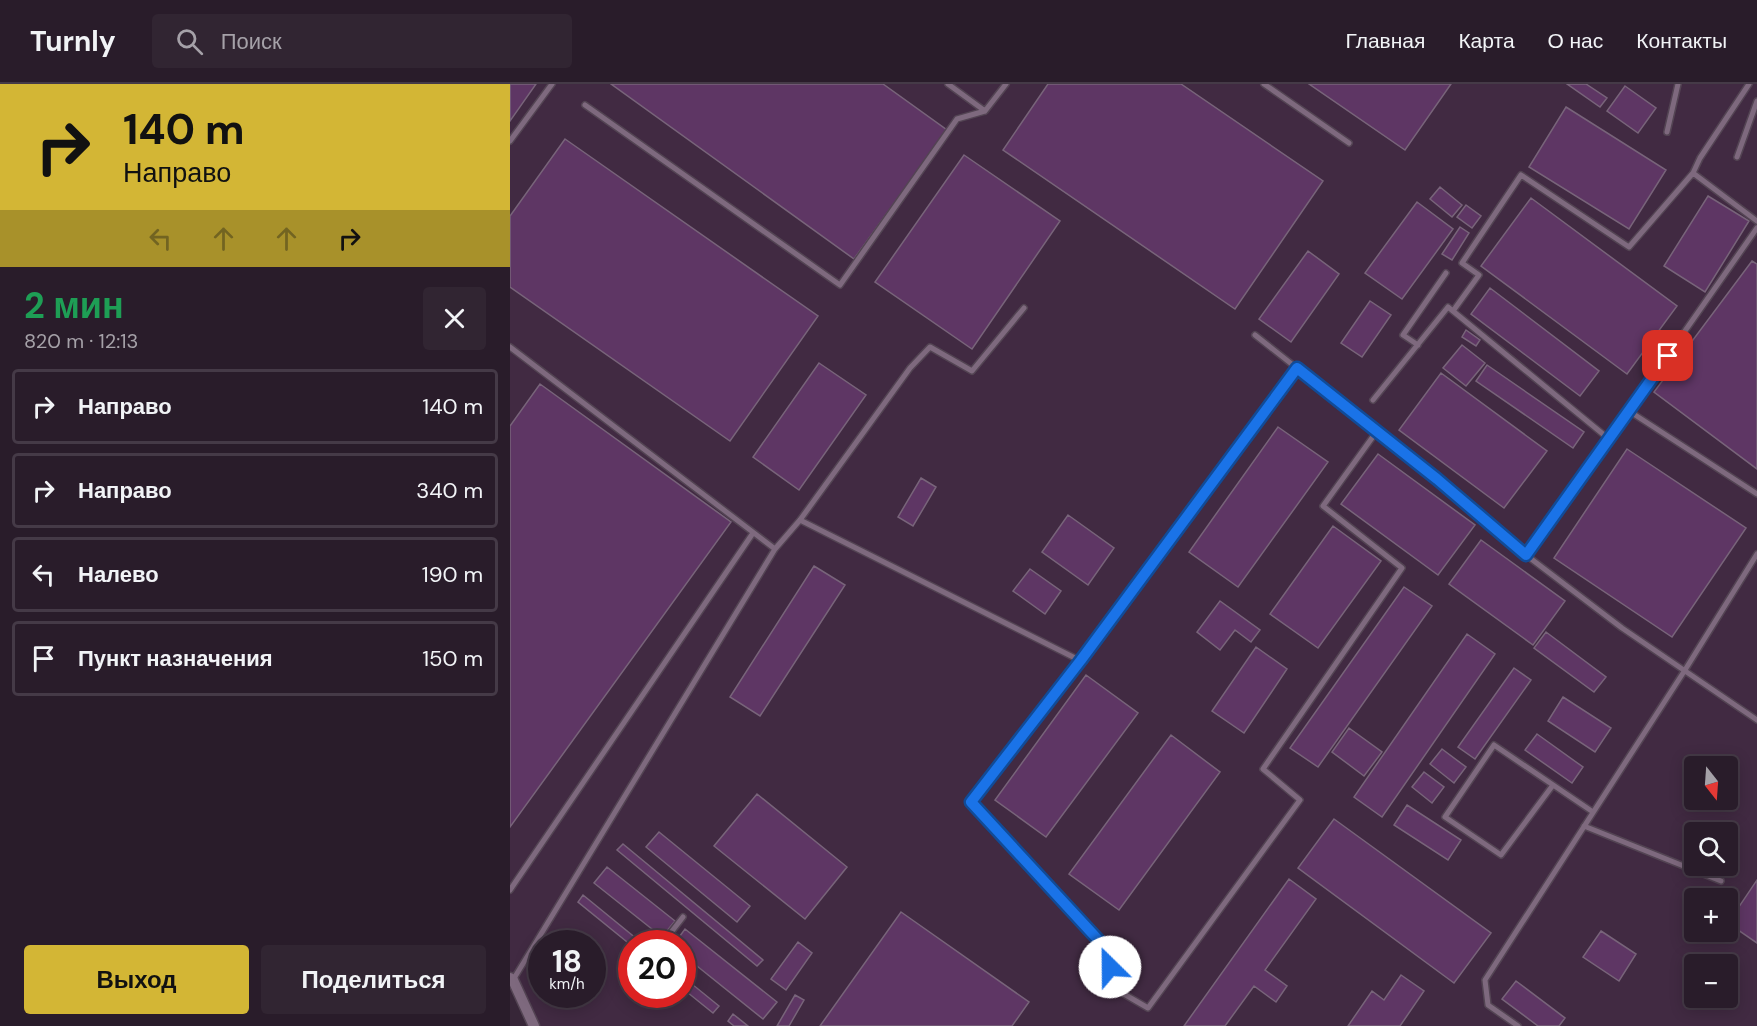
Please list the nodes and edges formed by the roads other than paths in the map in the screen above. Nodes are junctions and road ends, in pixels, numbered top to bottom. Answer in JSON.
{"nodes":[{"id":1,"x":552,"y":84,"type":"edge"},
{"id":2,"x":948,"y":84,"type":"edge"},
{"id":3,"x":1006,"y":84,"type":"edge"},
{"id":4,"x":1264,"y":84,"type":"edge"},
{"id":5,"x":1678,"y":84,"type":"edge"},
{"id":6,"x":1749,"y":84,"type":"edge"},
{"id":7,"x":1757,"y":101,"type":"edge"},
{"id":8,"x":585,"y":105,"type":"dead end"},
{"id":9,"x":986,"y":111,"type":"junction"},
{"id":10,"x":1667,"y":132,"type":"dead end"},
{"id":11,"x":510,"y":141,"type":"edge"},
{"id":12,"x":1349,"y":143,"type":"dead end"},
{"id":13,"x":1737,"y":157,"type":"dead end"},
{"id":14,"x":1693,"y":173,"type":"junction"},
{"id":15,"x":1757,"y":221,"type":"edge"},
{"id":16,"x":1757,"y":228,"type":"edge"},
{"id":17,"x":1446,"y":273,"type":"dead end"},
{"id":18,"x":1024,"y":308,"type":"dead end"},
{"id":19,"x":1453,"y":311,"type":"junction"},
{"id":20,"x":1255,"y":335,"type":"dead end"},
{"id":21,"x":1418,"y":345,"type":"junction"},
{"id":22,"x":510,"y":347,"type":"edge"},
{"id":23,"x":1297,"y":368,"type":"junction"},
{"id":24,"x":1373,"y":400,"type":"dead end"},
{"id":25,"x":1629,"y":411,"type":"junction"},
{"id":26,"x":1377,"y":431,"type":"junction"},
{"id":27,"x":1609,"y":439,"type":"junction"},
{"id":28,"x":1757,"y":494,"type":"edge"},
{"id":29,"x":800,"y":520,"type":"junction"},
{"id":30,"x":753,"y":533,"type":"junction"},
{"id":31,"x":775,"y":549,"type":"junction"},
{"id":32,"x":1757,"y":554,"type":"edge"},
{"id":33,"x":1526,"y":555,"type":"junction"},
{"id":34,"x":1081,"y":660,"type":"junction"},
{"id":35,"x":1685,"y":670,"type":"junction"},
{"id":36,"x":1757,"y":720,"type":"edge"},
{"id":37,"x":1553,"y":785,"type":"junction"},
{"id":38,"x":1593,"y":812,"type":"junction"},
{"id":39,"x":1584,"y":826,"type":"junction"},
{"id":40,"x":1721,"y":882,"type":"dead end"},
{"id":41,"x":510,"y":890,"type":"edge"},
{"id":42,"x":683,"y":917,"type":"dead end"},
{"id":43,"x":673,"y":930,"type":"edge"},
{"id":44,"x":512,"y":979,"type":"edge"},
{"id":45,"x":534,"y":1026,"type":"edge"},
{"id":46,"x":1518,"y":1026,"type":"edge"}],
"edges":[{"from":1,"to":11,"type":"lane"},
{"from":2,"to":9,"type":"lane"},
{"from":3,"to":9,"type":"lane"},
{"from":4,"to":12,"type":"lane"},
{"from":5,"to":10,"type":"lane"},
{"from":6,"to":14,"type":"lane"},
{"from":7,"to":13,"type":"lane"},
{"from":8,"to":9,"type":"lane"},
{"from":14,"to":15,"type":"lane"},
{"from":14,"to":19,"type":"lane"},
{"from":16,"to":25,"type":"lane"},
{"from":17,"to":21,"type":"lane"},
{"from":18,"to":29,"type":"lane"},
{"from":19,"to":21,"type":"lane"},
{"from":19,"to":27,"type":"lane"},
{"from":20,"to":23,"type":"lane"},
{"from":21,"to":24,"type":"lane"},
{"from":22,"to":30,"type":"lane"},
{"from":23,"to":26,"type":"lane"},
{"from":23,"to":34,"type":"lane"},
{"from":25,"to":27,"type":"lane"},
{"from":25,"to":28,"type":"lane"},
{"from":26,"to":33,"type":"lane"},
{"from":26,"to":34,"type":"lane"},
{"from":27,"to":33,"type":"lane"},
{"from":29,"to":31,"type":"lane"},
{"from":29,"to":34,"type":"lane"},
{"from":30,"to":31,"type":"lane"},
{"from":30,"to":41,"type":"lane"},
{"from":31,"to":44,"type":"lane"},
{"from":32,"to":35,"type":"lane"},
{"from":33,"to":35,"type":"lane"},
{"from":35,"to":36,"type":"lane"},
{"from":35,"to":38,"type":"lane"},
{"from":37,"to":37,"type":"lane"},
{"from":37,"to":38,"type":"lane"},
{"from":38,"to":39,"type":"lane"},
{"from":39,"to":40,"type":"lane"},
{"from":39,"to":46,"type":"lane"},
{"from":42,"to":43,"type":"lane"},
{"from":44,"to":45,"type":"street"}]}
